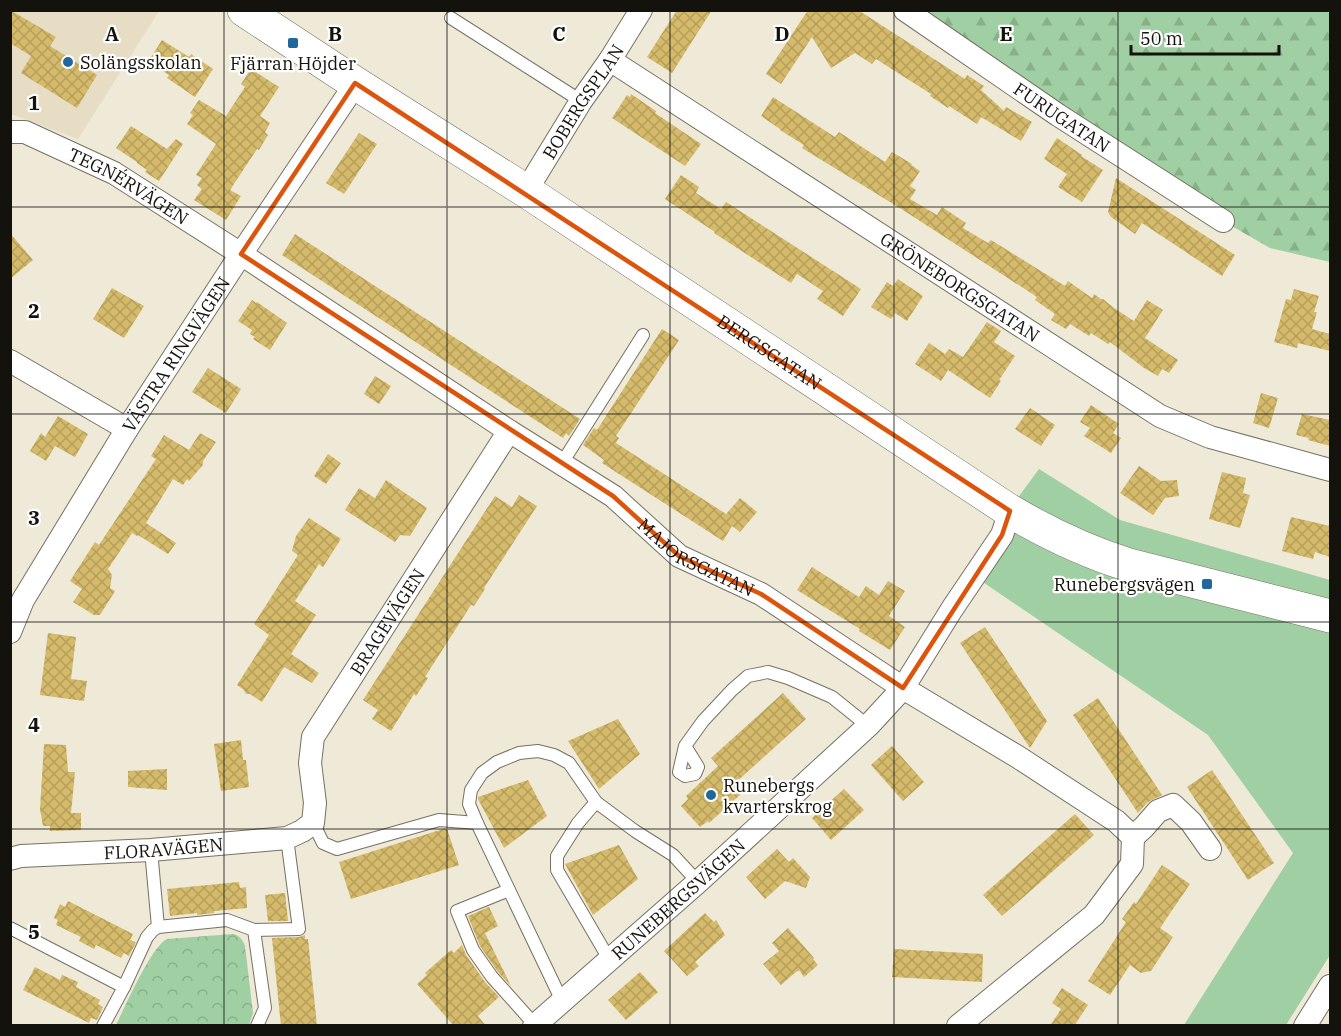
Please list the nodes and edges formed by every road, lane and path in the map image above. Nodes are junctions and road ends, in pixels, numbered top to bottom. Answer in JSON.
{"nodes":[{"id":1,"x":244,"y":10,"type":"edge"},
{"id":2,"x":905,"y":10,"type":"edge"},
{"id":3,"x":635,"y":14,"type":"edge"},
{"id":4,"x":451,"y":18,"type":"dead end"},
{"id":5,"x":610,"y":60,"type":"junction"},
{"id":6,"x":355,"y":83,"type":"junction"},
{"id":7,"x":580,"y":101,"type":"junction"},
{"id":8,"x":10,"y":132,"type":"edge"},
{"id":9,"x":526,"y":191,"type":"junction"},
{"id":10,"x":1223,"y":221,"type":"dead end"},
{"id":11,"x":241,"y":254,"type":"junction"},
{"id":12,"x":643,"y":335,"type":"dead end"},
{"id":13,"x":10,"y":361,"type":"edge"},
{"id":14,"x":127,"y":429,"type":"junction"},
{"id":15,"x":509,"y":431,"type":"junction"},
{"id":16,"x":562,"y":463,"type":"junction"},
{"id":17,"x":1330,"y":470,"type":"edge"},
{"id":18,"x":1010,"y":512,"type":"junction"},
{"id":19,"x":1330,"y":616,"type":"edge"},
{"id":20,"x":10,"y":632,"type":"edge"},
{"id":21,"x":903,"y":688,"type":"junction"},
{"id":22,"x":868,"y":726,"type":"junction"},
{"id":23,"x":685,"y":746,"type":"dead end"},
{"id":24,"x":596,"y":802,"type":"junction"},
{"id":25,"x":314,"y":823,"type":"junction"},
{"id":26,"x":477,"y":823,"type":"junction"},
{"id":27,"x":1133,"y":837,"type":"junction"},
{"id":28,"x":286,"y":838,"type":"junction"},
{"id":29,"x":1210,"y":849,"type":"dead end"},
{"id":30,"x":151,"y":850,"type":"junction"},
{"id":31,"x":10,"y":859,"type":"edge"},
{"id":32,"x":698,"y":882,"type":"junction"},
{"id":33,"x":509,"y":890,"type":"junction"},
{"id":34,"x":158,"y":927,"type":"junction"},
{"id":35,"x":10,"y":928,"type":"edge"},
{"id":36,"x":254,"y":930,"type":"junction"},
{"id":37,"x":609,"y":959,"type":"junction"},
{"id":38,"x":1330,"y":986,"type":"edge"},
{"id":39,"x":124,"y":987,"type":"junction"},
{"id":40,"x":562,"y":1001,"type":"junction"},
{"id":41,"x":535,"y":1025,"type":"edge"},
{"id":42,"x":961,"y":1025,"type":"edge"},
{"id":43,"x":103,"y":1026,"type":"edge"},
{"id":44,"x":257,"y":1026,"type":"edge"},
{"id":45,"x":1305,"y":1026,"type":"edge"}],
"edges":[{"from":1,"to":6,"type":"street","name":"BERGSGATAN"},
{"from":2,"to":10,"type":"street","name":"FURUGATAN"},
{"from":3,"to":5,"type":"street","name":"BOBERGSPLAN"},
{"from":4,"to":7,"type":"lane"},
{"from":5,"to":7,"type":"street","name":"BOBERGSPLAN"},
{"from":5,"to":17,"type":"street","name":"GRÖNEBORGSGATAN"},
{"from":6,"to":9,"type":"street","name":"BERGSGATAN"},
{"from":6,"to":11,"type":"street","name":"VÄSTRA RINGVÄGEN"},
{"from":7,"to":9,"type":"street","name":"BOBERGSPLAN"},
{"from":8,"to":11,"type":"street","name":"TEGNÉRVÄGEN"},
{"from":9,"to":18,"type":"street","name":"BERGSGATAN"},
{"from":11,"to":14,"type":"street","name":"VÄSTRA RINGVÄGEN"},
{"from":11,"to":15,"type":"street","name":"MAJORSGATAN"},
{"from":12,"to":16,"type":"lane"},
{"from":13,"to":14,"type":"street"},
{"from":14,"to":20,"type":"street","name":"VÄSTRA RINGVÄGEN"},
{"from":15,"to":16,"type":"street","name":"MAJORSGATAN"},
{"from":15,"to":25,"type":"street","name":"BRAGEVÄGEN"},
{"from":16,"to":21,"type":"street","name":"MAJORSGATAN"},
{"from":18,"to":19,"type":"street","name":"BERGSGATAN"},
{"from":18,"to":21,"type":"street","name":"RUNEBERGSVÄGEN"},
{"from":21,"to":22,"type":"street","name":"RUNEBERGSVÄGEN"},
{"from":21,"to":27,"type":"street","name":"MAJORSGATAN"},
{"from":22,"to":23,"type":"lane"},
{"from":22,"to":32,"type":"street","name":"RUNEBERGSVÄGEN"},
{"from":24,"to":26,"type":"lane"},
{"from":24,"to":32,"type":"lane"},
{"from":24,"to":37,"type":"lane"},
{"from":25,"to":26,"type":"lane"},
{"from":25,"to":28,"type":"street","name":"FLORAVÄGEN"},
{"from":26,"to":33,"type":"lane"},
{"from":27,"to":29,"type":"street"},
{"from":27,"to":42,"type":"street"},
{"from":28,"to":30,"type":"street","name":"FLORAVÄGEN"},
{"from":28,"to":36,"type":"lane"},
{"from":30,"to":31,"type":"street","name":"FLORAVÄGEN"},
{"from":30,"to":34,"type":"lane"},
{"from":32,"to":37,"type":"street","name":"RUNEBERGSVÄGEN"},
{"from":33,"to":40,"type":"lane"},
{"from":33,"to":41,"type":"lane"},
{"from":34,"to":36,"type":"lane"},
{"from":34,"to":39,"type":"lane"},
{"from":35,"to":39,"type":"lane"},
{"from":36,"to":44,"type":"lane"},
{"from":37,"to":40,"type":"street","name":"RUNEBERGSVÄGEN"},
{"from":38,"to":45,"type":"street"},
{"from":39,"to":43,"type":"lane"},
{"from":40,"to":41,"type":"street","name":"RUNEBERGSVÄGEN"}]}
